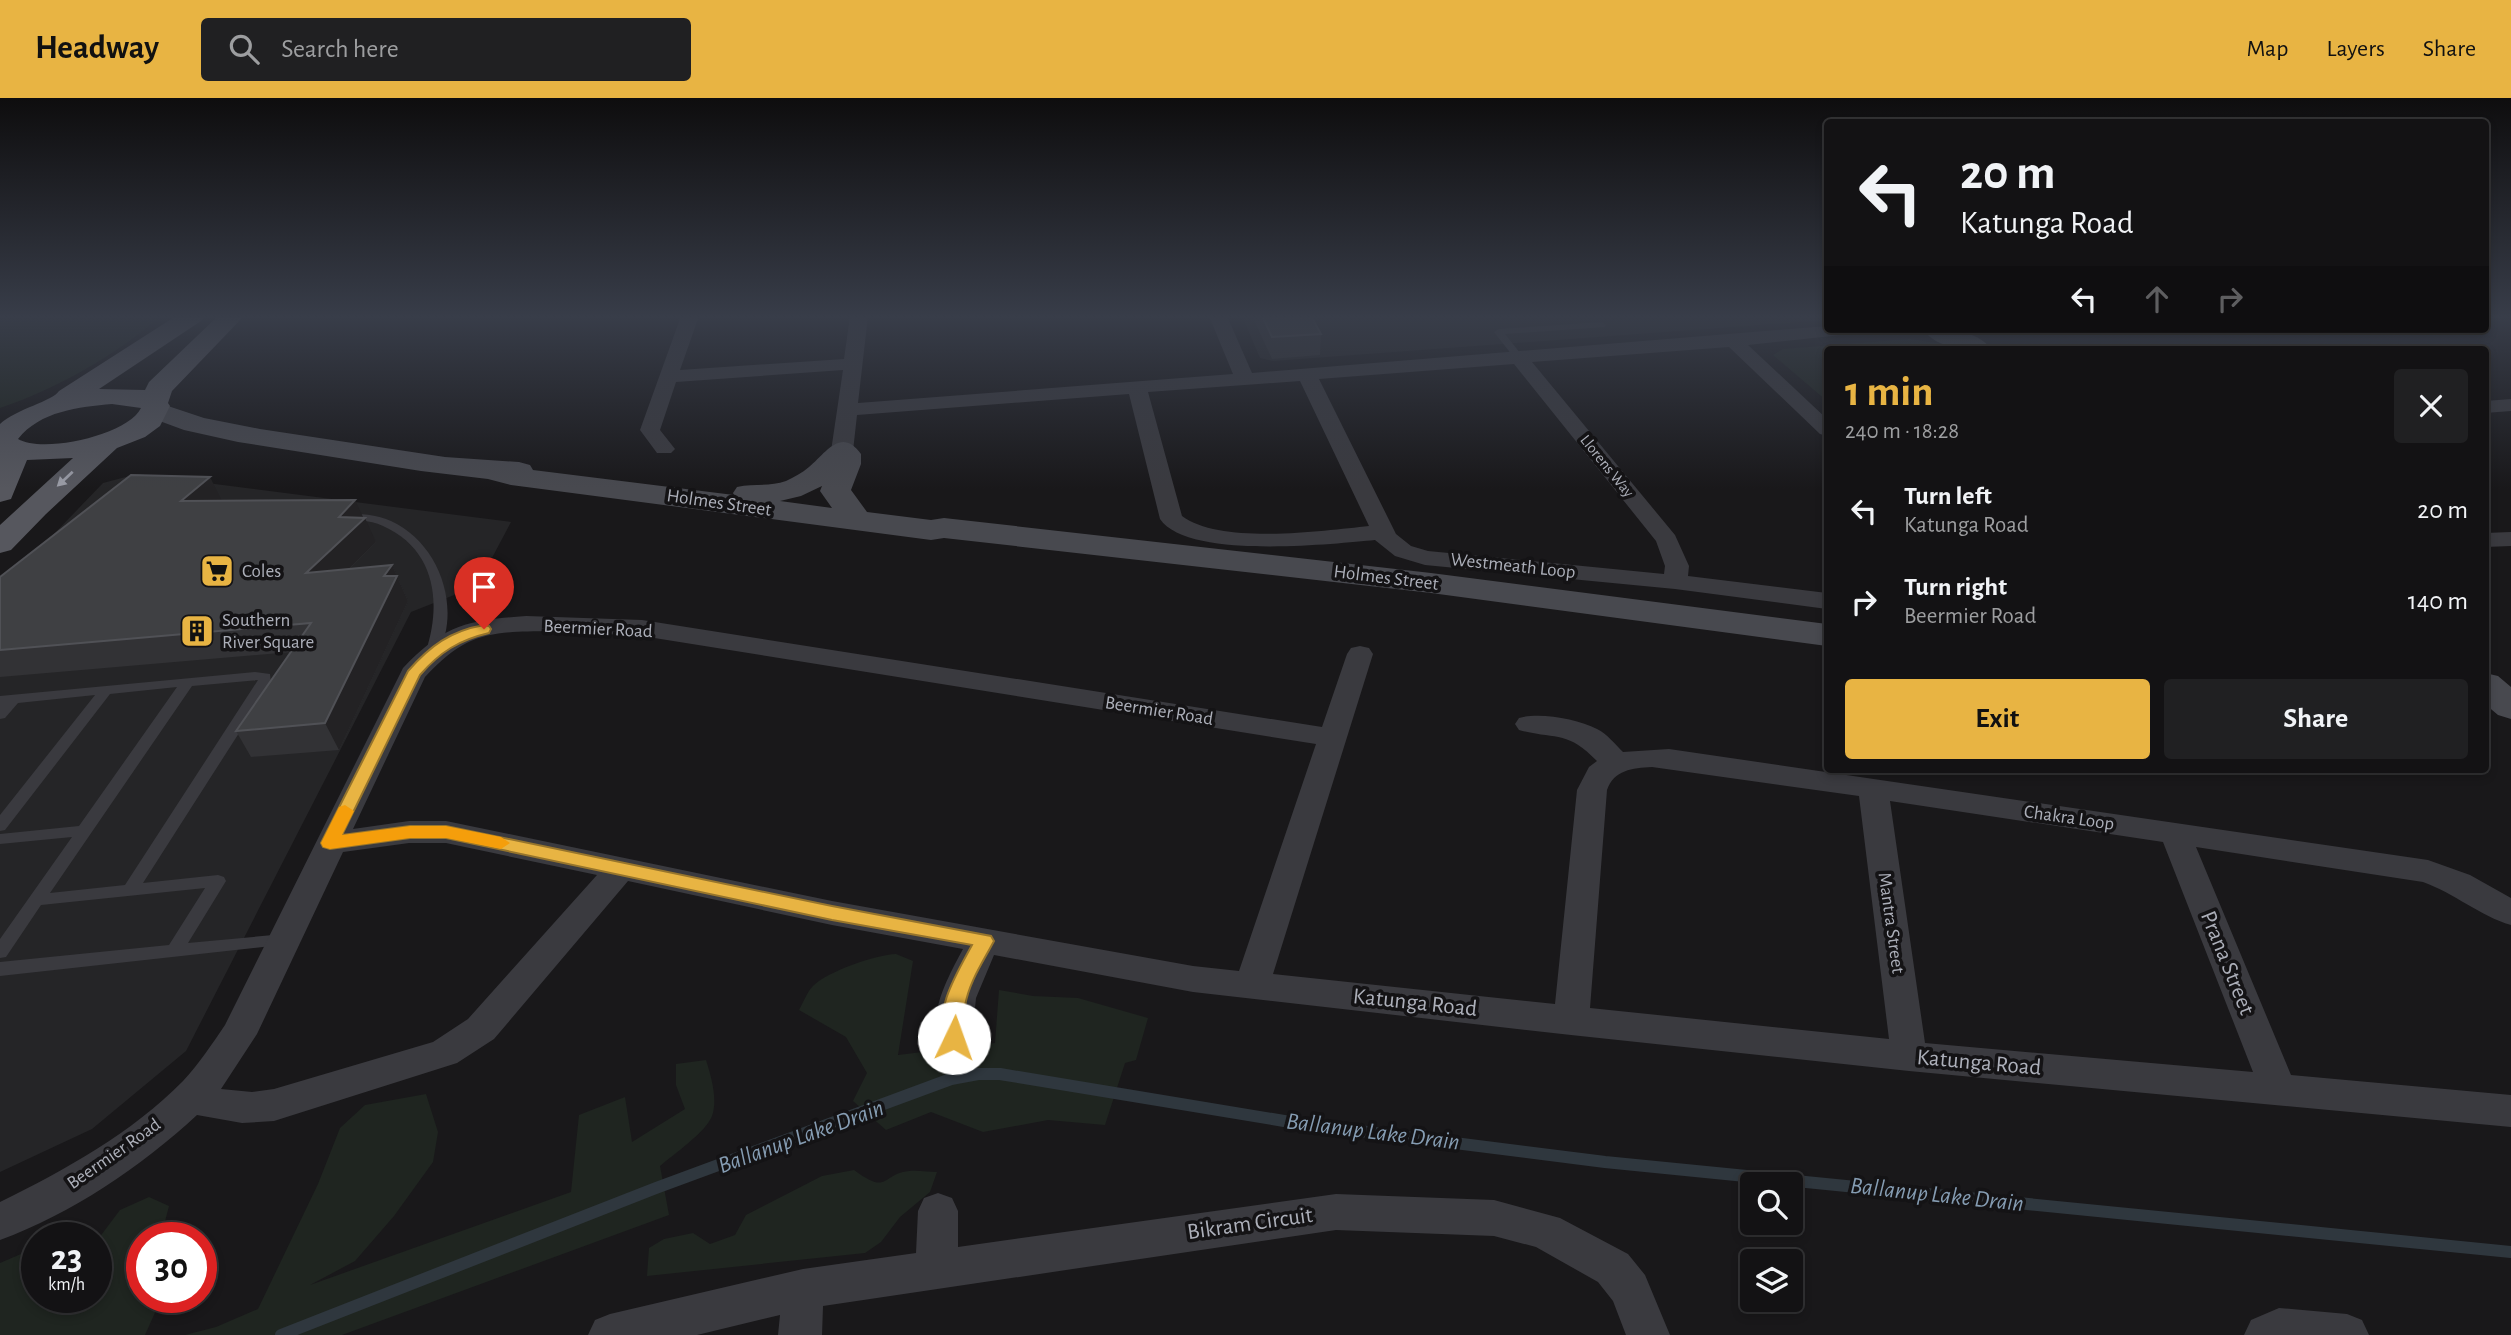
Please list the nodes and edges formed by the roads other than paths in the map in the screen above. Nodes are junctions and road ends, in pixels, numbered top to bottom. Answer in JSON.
{"nodes":[{"id":1,"x":105,"y":374,"type":"edge"},
{"id":2,"x":173,"y":374,"type":"edge"},
{"id":3,"x":670,"y":374,"type":"edge"},
{"id":4,"x":715,"y":374,"type":"edge"},
{"id":5,"x":851,"y":374,"type":"edge"},
{"id":6,"x":1243,"y":374,"type":"edge"},
{"id":7,"x":1307,"y":374,"type":"junction"},
{"id":8,"x":1311,"y":374,"type":"edge"},
{"id":9,"x":1532,"y":374,"type":"edge"},
{"id":10,"x":1767,"y":374,"type":"edge"},
{"id":11,"x":669,"y":377,"type":"junction"},
{"id":12,"x":1245,"y":379,"type":"junction"},
{"id":13,"x":1137,"y":387,"type":"junction"},
{"id":14,"x":2511,"y":405,"type":"edge"},
{"id":15,"x":155,"y":406,"type":"junction"},
{"id":16,"x":2489,"y":408,"type":"edge"},
{"id":17,"x":848,"y":411,"type":"junction"},
{"id":18,"x":207,"y":426,"type":"junction"},
{"id":19,"x":1824,"y":427,"type":"edge"},
{"id":20,"x":15,"y":433,"type":"edge"},
{"id":21,"x":124,"y":435,"type":"junction"},
{"id":22,"x":664,"y":449,"type":"dead end"},
{"id":23,"x":842,"y":451,"type":"junction"},
{"id":24,"x":495,"y":471,"type":"junction"},
{"id":25,"x":576,"y":477,"type":"junction"},
{"id":26,"x":0,"y":493,"type":"edge"},
{"id":27,"x":852,"y":512,"type":"junction"},
{"id":28,"x":325,"y":515,"type":"edge"},
{"id":29,"x":944,"y":528,"type":"junction"},
{"id":30,"x":1383,"y":533,"type":"junction"},
{"id":31,"x":2511,"y":539,"type":"edge"},
{"id":32,"x":2489,"y":540,"type":"edge"},
{"id":33,"x":0,"y":544,"type":"edge"},
{"id":34,"x":1675,"y":582,"type":"junction"},
{"id":35,"x":1824,"y":601,"type":"edge"},
{"id":36,"x":1824,"y":635,"type":"edge"},
{"id":37,"x":433,"y":651,"type":"junction"},
{"id":38,"x":1360,"y":654,"type":"dead end"},
{"id":39,"x":2489,"y":669,"type":"edge"},
{"id":40,"x":2511,"y":682,"type":"edge"},
{"id":41,"x":187,"y":683,"type":"junction"},
{"id":42,"x":2489,"y":688,"type":"edge"},
{"id":43,"x":106,"y":690,"type":"junction"},
{"id":44,"x":7,"y":699,"type":"edge"},
{"id":45,"x":2511,"y":707,"type":"edge"},
{"id":46,"x":0,"y":715,"type":"edge"},
{"id":47,"x":2489,"y":723,"type":"edge"},
{"id":48,"x":1529,"y":724,"type":"dead end"},
{"id":49,"x":2511,"y":726,"type":"edge"},
{"id":50,"x":1332,"y":738,"type":"junction"},
{"id":51,"x":1618,"y":764,"type":"junction"},
{"id":52,"x":1873,"y":789,"type":"junction"},
{"id":53,"x":0,"y":827,"type":"edge"},
{"id":54,"x":83,"y":831,"type":"junction"},
{"id":55,"x":2175,"y":834,"type":"junction"},
{"id":56,"x":0,"y":839,"type":"edge"},
{"id":57,"x":330,"y":843,"type":"junction"},
{"id":58,"x":621,"y":868,"type":"junction"},
{"id":59,"x":130,"y":890,"type":"junction"},
{"id":60,"x":36,"y":900,"type":"junction"},
{"id":61,"x":2511,"y":913,"type":"edge"},
{"id":62,"x":284,"y":940,"type":"junction"},
{"id":63,"x":985,"y":941,"type":"junction"},
{"id":64,"x":0,"y":952,"type":"edge"},
{"id":65,"x":174,"y":952,"type":"junction"},
{"id":66,"x":0,"y":969,"type":"edge"},
{"id":67,"x":1252,"y":985,"type":"junction"},
{"id":68,"x":1571,"y":1021,"type":"junction"},
{"id":69,"x":954,"y":1038,"type":"dead end"},
{"id":70,"x":1909,"y":1056,"type":"junction"},
{"id":71,"x":2279,"y":1091,"type":"junction"},
{"id":72,"x":191,"y":1097,"type":"junction"},
{"id":73,"x":2511,"y":1111,"type":"edge"},
{"id":74,"x":938,"y":1211,"type":"dead end"},
{"id":75,"x":0,"y":1223,"type":"edge"},
{"id":76,"x":937,"y":1269,"type":"junction"},
{"id":77,"x":803,"y":1289,"type":"junction"},
{"id":78,"x":610,"y":1335,"type":"edge"},
{"id":79,"x":800,"y":1335,"type":"edge"},
{"id":80,"x":1648,"y":1335,"type":"edge"},
{"id":81,"x":2266,"y":1335,"type":"edge"},
{"id":82,"x":2347,"y":1335,"type":"edge"}],
"edges":[{"from":1,"to":20,"type":"main road"},
{"from":2,"to":15,"type":"main road"},
{"from":3,"to":11,"type":"street"},
{"from":4,"to":11,"type":"street"},
{"from":5,"to":17,"type":"street"},
{"from":6,"to":12,"type":"street"},
{"from":7,"to":8,"type":"street"},
{"from":7,"to":12,"type":"street"},
{"from":7,"to":30,"type":"street","name":"Westmeath Loop"},
{"from":9,"to":34,"type":"street","name":"Llorens Way"},
{"from":10,"to":19,"type":"street"},
{"from":11,"to":22,"type":"street"},
{"from":12,"to":13,"type":"street"},
{"from":13,"to":17,"type":"street"},
{"from":13,"to":30,"type":"street"},
{"from":14,"to":16,"type":"street"},
{"from":15,"to":18,"type":"main road","name":"Holmes Street"},
{"from":15,"to":20,"type":"main road"},
{"from":15,"to":21,"type":"main road"},
{"from":17,"to":23,"type":"street"},
{"from":18,"to":21,"type":"main road","name":"Holmes Street"},
{"from":18,"to":24,"type":"main road","name":"Holmes Street"},
{"from":20,"to":21,"type":"main road"},
{"from":20,"to":26,"type":"main road"},
{"from":21,"to":33,"type":"main road","one_way":true},
{"from":23,"to":25,"type":"main road"},
{"from":23,"to":27,"type":"main road"},
{"from":24,"to":25,"type":"main road","name":"Holmes Street"},
{"from":24,"to":29,"type":"main road","name":"Holmes Street"},
{"from":25,"to":27,"type":"main road","name":"Holmes Street"},
{"from":27,"to":29,"type":"main road","name":"Holmes Street"},
{"from":28,"to":37,"type":"lane"},
{"from":29,"to":36,"type":"main road","name":"Holmes Street"},
{"from":30,"to":34,"type":"street","name":"Westmeath Loop"},
{"from":31,"to":32,"type":"street"},
{"from":34,"to":35,"type":"street","name":"Westmeath Loop"},
{"from":37,"to":50,"type":"street","name":"Beermier Road"},
{"from":37,"to":57,"type":"street","name":"Beermier Road"},
{"from":38,"to":50,"type":"street"},
{"from":39,"to":40,"type":"main road"},
{"from":41,"to":43,"type":"lane"},
{"from":41,"to":54,"type":"lane"},
{"from":41,"to":59,"type":"lane"},
{"from":42,"to":45,"type":"main road"},
{"from":43,"to":44,"type":"lane"},
{"from":43,"to":53,"type":"lane"},
{"from":44,"to":46,"type":"lane"},
{"from":47,"to":49,"type":"main road"},
{"from":48,"to":51,"type":"street"},
{"from":50,"to":67,"type":"street"},
{"from":51,"to":52,"type":"street","name":"Chakra Loop"},
{"from":51,"to":68,"type":"street"},
{"from":52,"to":55,"type":"street","name":"Chakra Loop"},
{"from":52,"to":70,"type":"street","name":"Mantra Street"},
{"from":54,"to":56,"type":"lane"},
{"from":54,"to":60,"type":"lane"},
{"from":55,"to":61,"type":"street","name":"Chakra Loop"},
{"from":55,"to":71,"type":"street","name":"Prana Street"},
{"from":57,"to":58,"type":"street","name":"Katunga Road"},
{"from":57,"to":62,"type":"street","name":"Beermier Road"},
{"from":58,"to":63,"type":"street","name":"Katunga Road"},
{"from":58,"to":72,"type":"street"},
{"from":59,"to":60,"type":"lane"},
{"from":59,"to":65,"type":"lane"},
{"from":60,"to":64,"type":"lane"},
{"from":62,"to":65,"type":"lane"},
{"from":62,"to":72,"type":"street","name":"Beermier Road"},
{"from":63,"to":67,"type":"street","name":"Katunga Road"},
{"from":63,"to":69,"type":"street"},
{"from":65,"to":66,"type":"lane"},
{"from":67,"to":68,"type":"street","name":"Katunga Road"},
{"from":68,"to":70,"type":"street","name":"Katunga Road"},
{"from":70,"to":71,"type":"street","name":"Katunga Road"},
{"from":71,"to":73,"type":"street","name":"Katunga Road"},
{"from":72,"to":75,"type":"street","name":"Beermier Road"},
{"from":74,"to":76,"type":"street"},
{"from":76,"to":77,"type":"street","name":"Bikram Circuit"},
{"from":76,"to":80,"type":"street","name":"Bikram Circuit"},
{"from":77,"to":78,"type":"street","name":"Bikram Circuit"},
{"from":77,"to":79,"type":"street"},
{"from":81,"to":82,"type":"street"}]}
